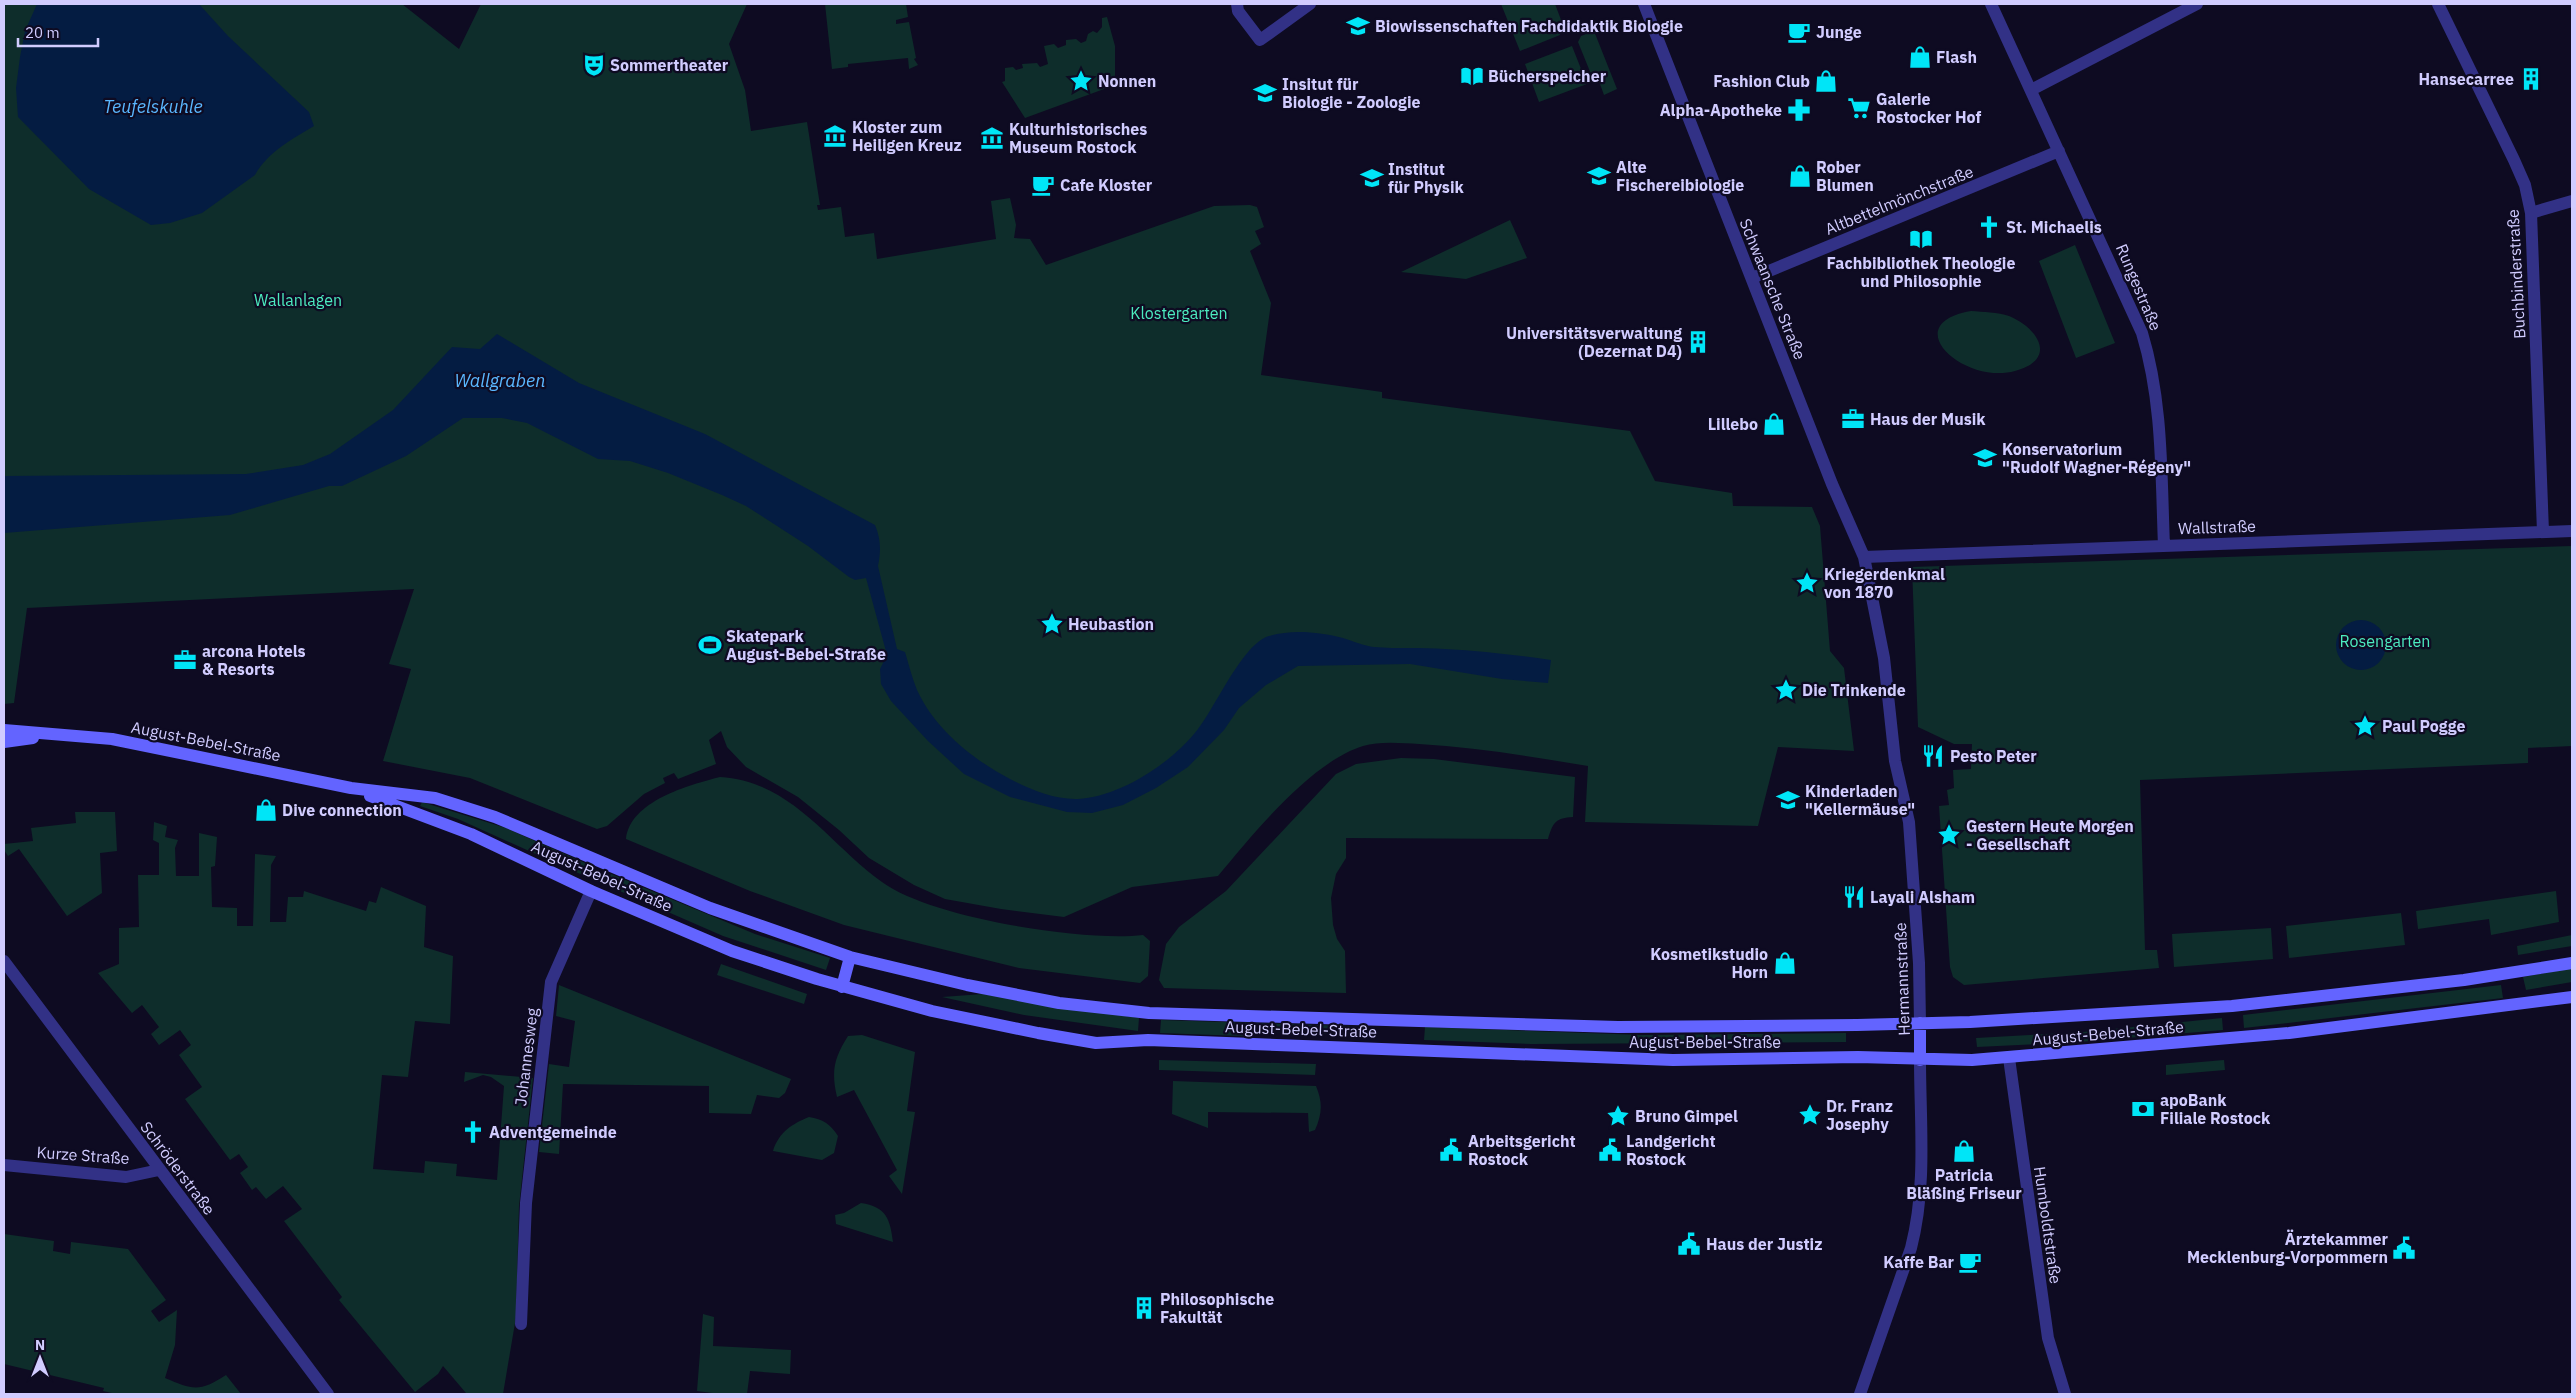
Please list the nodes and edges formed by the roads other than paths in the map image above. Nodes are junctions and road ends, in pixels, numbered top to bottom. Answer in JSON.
{"nodes":[{"id":1,"x":1237,"y":4,"type":"edge"},
{"id":2,"x":1310,"y":4,"type":"edge"},
{"id":3,"x":1644,"y":4,"type":"edge"},
{"id":4,"x":1991,"y":4,"type":"edge"},
{"id":5,"x":2197,"y":4,"type":"edge"},
{"id":6,"x":2438,"y":4,"type":"edge"},
{"id":7,"x":2030,"y":90,"type":"junction"},
{"id":8,"x":2059,"y":151,"type":"junction"},
{"id":9,"x":2572,"y":201,"type":"edge"},
{"id":10,"x":2531,"y":213,"type":"junction"},
{"id":11,"x":1752,"y":278,"type":"junction"},
{"id":12,"x":2572,"y":531,"type":"edge"},
{"id":13,"x":2543,"y":532,"type":"junction"},
{"id":14,"x":2164,"y":546,"type":"junction"},
{"id":15,"x":1864,"y":557,"type":"junction"},
{"id":16,"x":4,"y":730,"type":"edge"},
{"id":17,"x":53,"y":735,"type":"junction"},
{"id":18,"x":4,"y":742,"type":"edge"},
{"id":19,"x":351,"y":788,"type":"junction"},
{"id":20,"x":590,"y":891,"type":"junction"},
{"id":21,"x":850,"y":957,"type":"junction"},
{"id":22,"x":4,"y":961,"type":"edge"},
{"id":23,"x":2572,"y":963,"type":"edge"},
{"id":24,"x":842,"y":987,"type":"junction"},
{"id":25,"x":2572,"y":997,"type":"edge"},
{"id":26,"x":1920,"y":1023,"type":"junction"},
{"id":27,"x":2009,"y":1058,"type":"junction"},
{"id":28,"x":1920,"y":1060,"type":"junction"},
{"id":29,"x":4,"y":1165,"type":"edge"},
{"id":30,"x":159,"y":1170,"type":"junction"},
{"id":31,"x":521,"y":1324,"type":"dead end"},
{"id":32,"x":328,"y":1394,"type":"edge"},
{"id":33,"x":1860,"y":1394,"type":"edge"},
{"id":34,"x":2065,"y":1394,"type":"edge"}],
"edges":[{"from":1,"to":2,"type":"street"},
{"from":3,"to":11,"type":"street","name":"Schwaansche Straße"},
{"from":4,"to":7,"type":"street","name":"Rungestraße"},
{"from":5,"to":7,"type":"street"},
{"from":6,"to":10,"type":"street","name":"Buchbinderstraße"},
{"from":7,"to":8,"type":"street","name":"Rungestraße"},
{"from":8,"to":11,"type":"street","name":"Altbettelmönchstraße"},
{"from":8,"to":14,"type":"street","name":"Rungestraße"},
{"from":9,"to":10,"type":"street"},
{"from":10,"to":13,"type":"street","name":"Buchbinderstraße"},
{"from":11,"to":15,"type":"street","name":"Schwaansche Straße"},
{"from":12,"to":13,"type":"street","name":"Wallstraße"},
{"from":13,"to":14,"type":"street","name":"Wallstraße"},
{"from":14,"to":15,"type":"street","name":"Wallstraße"},
{"from":15,"to":26,"type":"street","name":"Hermannstraße"},
{"from":16,"to":17,"type":"main road","name":"August-Bebel-Straße"},
{"from":17,"to":18,"type":"main road","name":"August-Bebel-Straße"},
{"from":17,"to":19,"type":"main road","name":"August-Bebel-Straße"},
{"from":19,"to":20,"type":"main road","name":"August-Bebel-Straße"},
{"from":19,"to":21,"type":"main road","name":"August-Bebel-Straße"},
{"from":20,"to":24,"type":"main road","name":"August-Bebel-Straße"},
{"from":20,"to":31,"type":"street","name":"Johannesweg"},
{"from":21,"to":24,"type":"main road"},
{"from":21,"to":26,"type":"main road","name":"August-Bebel-Straße"},
{"from":22,"to":30,"type":"street","name":"Schröderstraße"},
{"from":23,"to":26,"type":"main road","name":"August-Bebel-Straße"},
{"from":24,"to":28,"type":"main road","name":"August-Bebel-Straße"},
{"from":25,"to":27,"type":"main road","name":"August-Bebel-Straße"},
{"from":26,"to":28,"type":"main road","name":"Hermannstraße"},
{"from":27,"to":28,"type":"main road","name":"August-Bebel-Straße"},
{"from":27,"to":34,"type":"street","name":"Humboldtstraße"},
{"from":28,"to":33,"type":"street","name":"Hermannstraße"},
{"from":29,"to":30,"type":"street","name":"Kurze Straße"},
{"from":30,"to":32,"type":"street","name":"Schröderstraße"}]}
